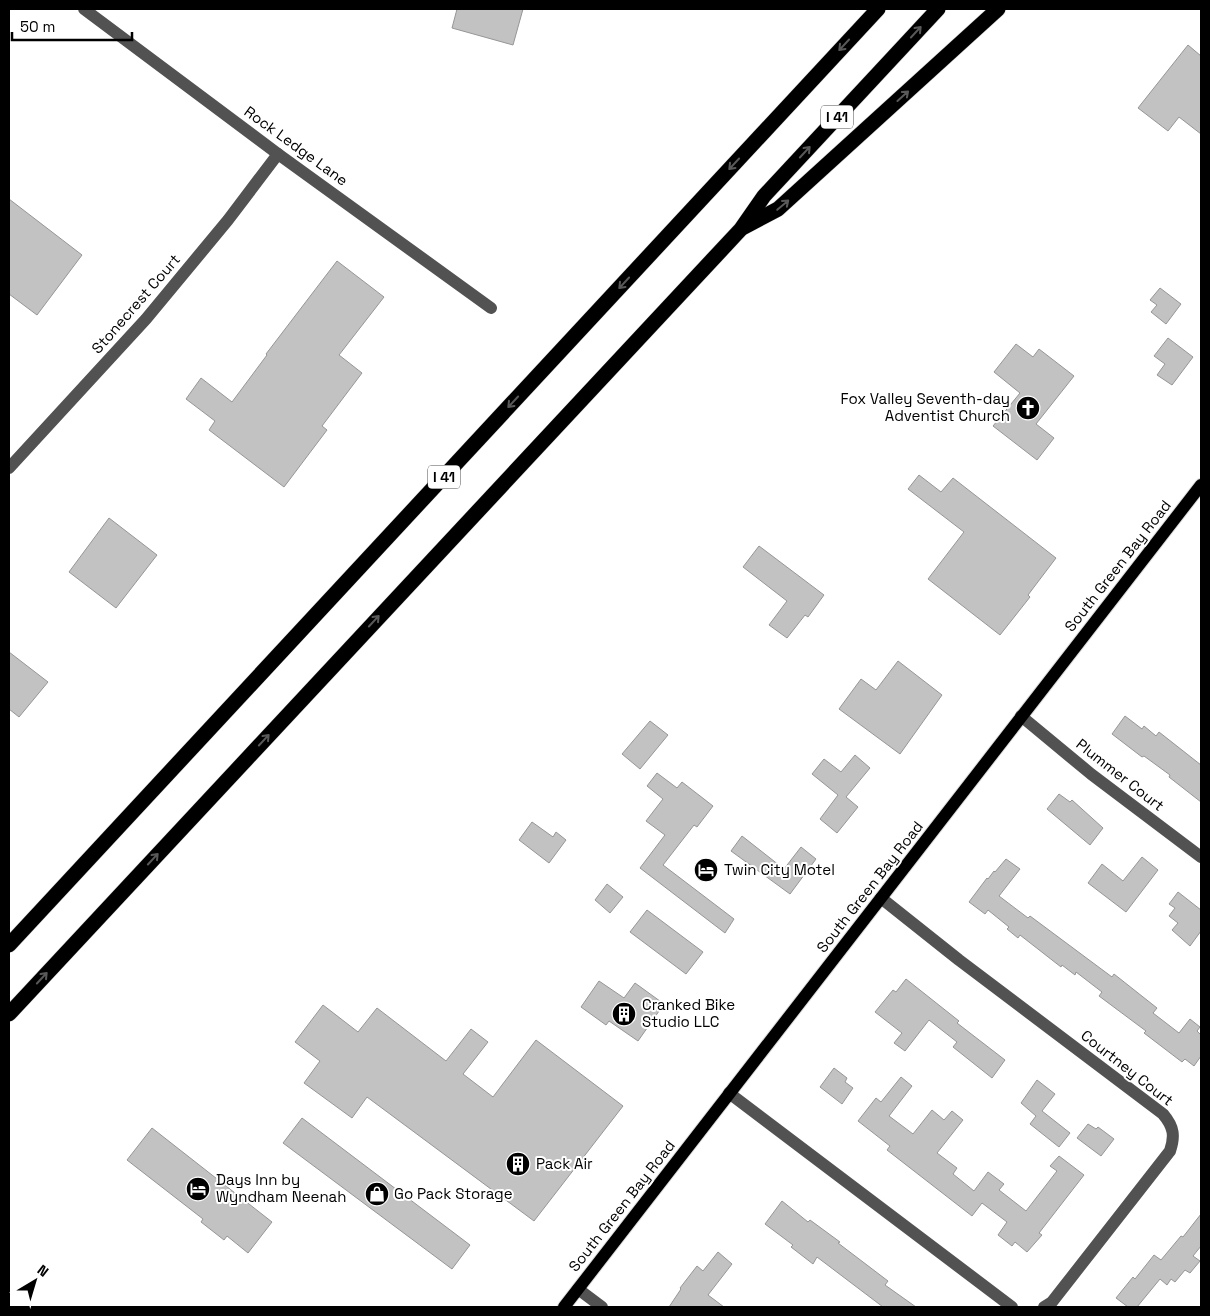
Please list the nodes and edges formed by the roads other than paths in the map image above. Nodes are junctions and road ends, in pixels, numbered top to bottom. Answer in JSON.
{"nodes":[{"id":1,"x":84,"y":9,"type":"edge"},
{"id":2,"x":878,"y":9,"type":"edge"},
{"id":3,"x":938,"y":9,"type":"edge"},
{"id":4,"x":998,"y":9,"type":"edge"},
{"id":5,"x":278,"y":154,"type":"junction"},
{"id":6,"x":741,"y":229,"type":"junction"},
{"id":7,"x":491,"y":308,"type":"dead end"},
{"id":8,"x":9,"y":468,"type":"edge"},
{"id":9,"x":1201,"y":485,"type":"edge"},
{"id":10,"x":1021,"y":716,"type":"junction"},
{"id":11,"x":1201,"y":857,"type":"edge"},
{"id":12,"x":881,"y":898,"type":"junction"},
{"id":13,"x":9,"y":945,"type":"edge"},
{"id":14,"x":9,"y":1014,"type":"edge"},
{"id":15,"x":729,"y":1093,"type":"junction"},
{"id":16,"x":578,"y":1289,"type":"junction"},
{"id":17,"x":564,"y":1307,"type":"edge"},
{"id":18,"x":602,"y":1307,"type":"edge"},
{"id":19,"x":1012,"y":1307,"type":"edge"},
{"id":20,"x":1044,"y":1307,"type":"edge"}],
"edges":[{"from":1,"to":5,"type":"street","name":"Rock Ledge Lane"},
{"from":2,"to":13,"type":"highway","number":"I 41","one_way":true},
{"from":6,"to":3,"type":"highway","number":"I 41","one_way":true},
{"from":6,"to":4,"type":"highway","one_way":true},
{"from":5,"to":7,"type":"street","name":"Rock Ledge Lane"},
{"from":5,"to":8,"type":"street","name":"Stonecrest Court"},
{"from":14,"to":6,"type":"highway","number":"I 41","one_way":true},
{"from":9,"to":10,"type":"main road","name":"South Green Bay Road"},
{"from":10,"to":11,"type":"street","name":"Plummer Court"},
{"from":10,"to":12,"type":"main road","name":"South Green Bay Road"},
{"from":12,"to":15,"type":"main road","name":"South Green Bay Road"},
{"from":12,"to":20,"type":"street","name":"Courtney Court"},
{"from":15,"to":16,"type":"main road","name":"South Green Bay Road"},
{"from":15,"to":19,"type":"street"},
{"from":16,"to":17,"type":"main road","name":"South Green Bay Road"},
{"from":16,"to":18,"type":"street"}]}
